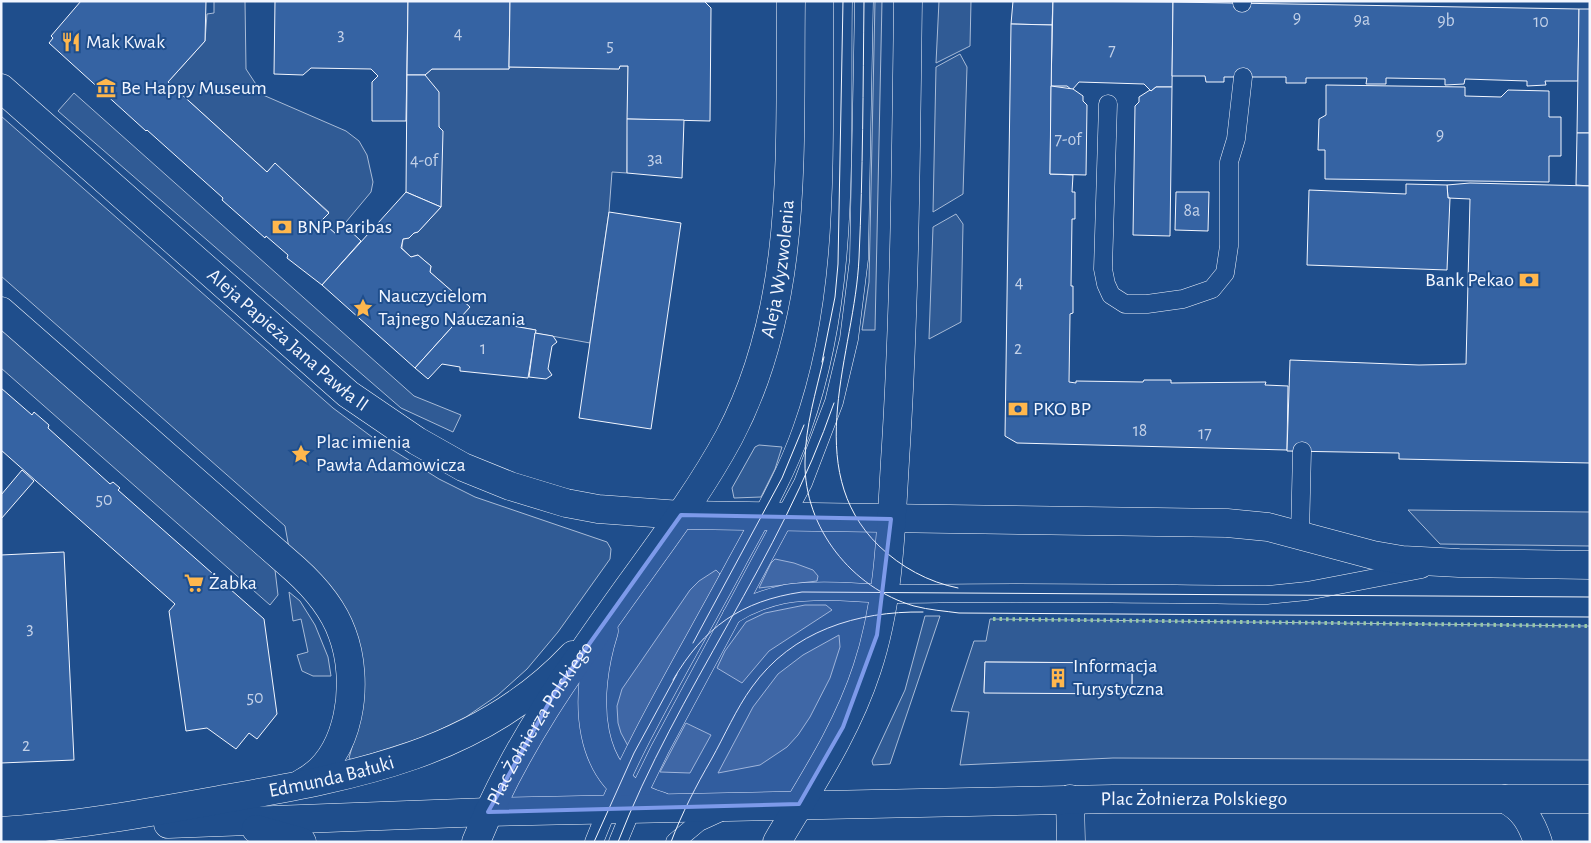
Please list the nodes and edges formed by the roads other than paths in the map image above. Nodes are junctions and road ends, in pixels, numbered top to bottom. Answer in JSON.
{"nodes":[{"id":1,"x":792,"y":1,"type":"edge"},
{"id":2,"x":843,"y":1,"type":"edge"},
{"id":3,"x":864,"y":1,"type":"edge"},
{"id":4,"x":908,"y":1,"type":"edge"},
{"id":5,"x":1243,"y":77,"type":"dead end"},
{"id":6,"x":1,"y":88,"type":"edge"},
{"id":7,"x":1108,"y":104,"type":"dead end"},
{"id":8,"x":1,"y":311,"type":"edge"},
{"id":9,"x":1302,"y":451,"type":"dead end"},
{"id":10,"x":681,"y":515,"type":"junction"},
{"id":11,"x":773,"y":518,"type":"junction"},
{"id":12,"x":891,"y":519,"type":"junction"},
{"id":13,"x":1300,"y":535,"type":"junction"},
{"id":14,"x":1459,"y":563,"type":"junction"},
{"id":15,"x":1590,"y":564,"type":"edge"},
{"id":16,"x":884,"y":594,"type":"junction"},
{"id":17,"x":612,"y":611,"type":"junction"},
{"id":18,"x":733,"y":614,"type":"junction"},
{"id":19,"x":673,"y":680,"type":"junction"},
{"id":20,"x":289,"y":787,"type":"junction"},
{"id":21,"x":624,"y":799,"type":"junction"},
{"id":22,"x":1070,"y":799,"type":"junction"},
{"id":23,"x":1505,"y":799,"type":"junction"},
{"id":24,"x":1590,"y":799,"type":"edge"},
{"id":25,"x":799,"y":804,"type":"junction"},
{"id":26,"x":750,"y":806,"type":"junction"},
{"id":27,"x":488,"y":812,"type":"junction"},
{"id":28,"x":204,"y":822,"type":"junction"},
{"id":29,"x":1,"y":832,"type":"edge"},
{"id":30,"x":302,"y":842,"type":"edge"},
{"id":31,"x":476,"y":842,"type":"edge"},
{"id":32,"x":594,"y":842,"type":"edge"},
{"id":33,"x":618,"y":842,"type":"edge"},
{"id":34,"x":675,"y":842,"type":"edge"},
{"id":35,"x":777,"y":842,"type":"edge"},
{"id":36,"x":1071,"y":842,"type":"edge"},
{"id":37,"x":1538,"y":842,"type":"edge"}],
"edges":[{"from":1,"to":10,"type":"street","name":"Aleja Wyzwolenia"},
{"from":2,"to":11,"type":"lane"},
{"from":3,"to":11,"type":"lane"},
{"from":4,"to":12,"type":"street"},
{"from":5,"to":7,"type":"lane"},
{"from":6,"to":10,"type":"street","name":"Aleja Papieża Jana Pawła II"},
{"from":8,"to":20,"type":"street"},
{"from":9,"to":13,"type":"lane"},
{"from":10,"to":11,"type":"street"},
{"from":10,"to":17,"type":"street","name":"Plac Żołnierza Polskiego"},
{"from":11,"to":12,"type":"street"},
{"from":11,"to":18,"type":"lane"},
{"from":11,"to":19,"type":"lane"},
{"from":12,"to":13,"type":"street"},
{"from":12,"to":16,"type":"street"},
{"from":13,"to":14,"type":"street"},
{"from":14,"to":15,"type":"street"},
{"from":14,"to":16,"type":"lane"},
{"from":16,"to":18,"type":"lane"},
{"from":16,"to":25,"type":"street"},
{"from":17,"to":20,"type":"street","name":"Edmunda Bałuki"},
{"from":17,"to":21,"type":"street","name":"Plac Żołnierza Polskiego"},
{"from":17,"to":27,"type":"street","name":"Plac Żołnierza Polskiego"},
{"from":18,"to":19,"type":"lane"},
{"from":18,"to":21,"type":"lane"},
{"from":19,"to":21,"type":"lane"},
{"from":20,"to":29,"type":"street","name":"Edmunda Bałuki"},
{"from":21,"to":26,"type":"street","name":"Plac Żołnierza Polskiego"},
{"from":21,"to":27,"type":"street","name":"Plac Żołnierza Polskiego"},
{"from":21,"to":32,"type":"lane"},
{"from":21,"to":33,"type":"lane"},
{"from":22,"to":23,"type":"street","name":"Plac Żołnierza Polskiego"},
{"from":22,"to":25,"type":"street","name":"Plac Żołnierza Polskiego"},
{"from":22,"to":36,"type":"street"},
{"from":23,"to":24,"type":"street","name":"Plac Żołnierza Polskiego"},
{"from":23,"to":37,"type":"street"},
{"from":25,"to":26,"type":"street","name":"Plac Żołnierza Polskiego"},
{"from":25,"to":35,"type":"street"},
{"from":26,"to":34,"type":"lane"},
{"from":27,"to":28,"type":"street","name":"Edmunda Bałuki"},
{"from":27,"to":31,"type":"street"},
{"from":28,"to":29,"type":"street","name":"Edmunda Bałuki"},
{"from":28,"to":30,"type":"street","name":"Edmunda Bałuki"}]}
